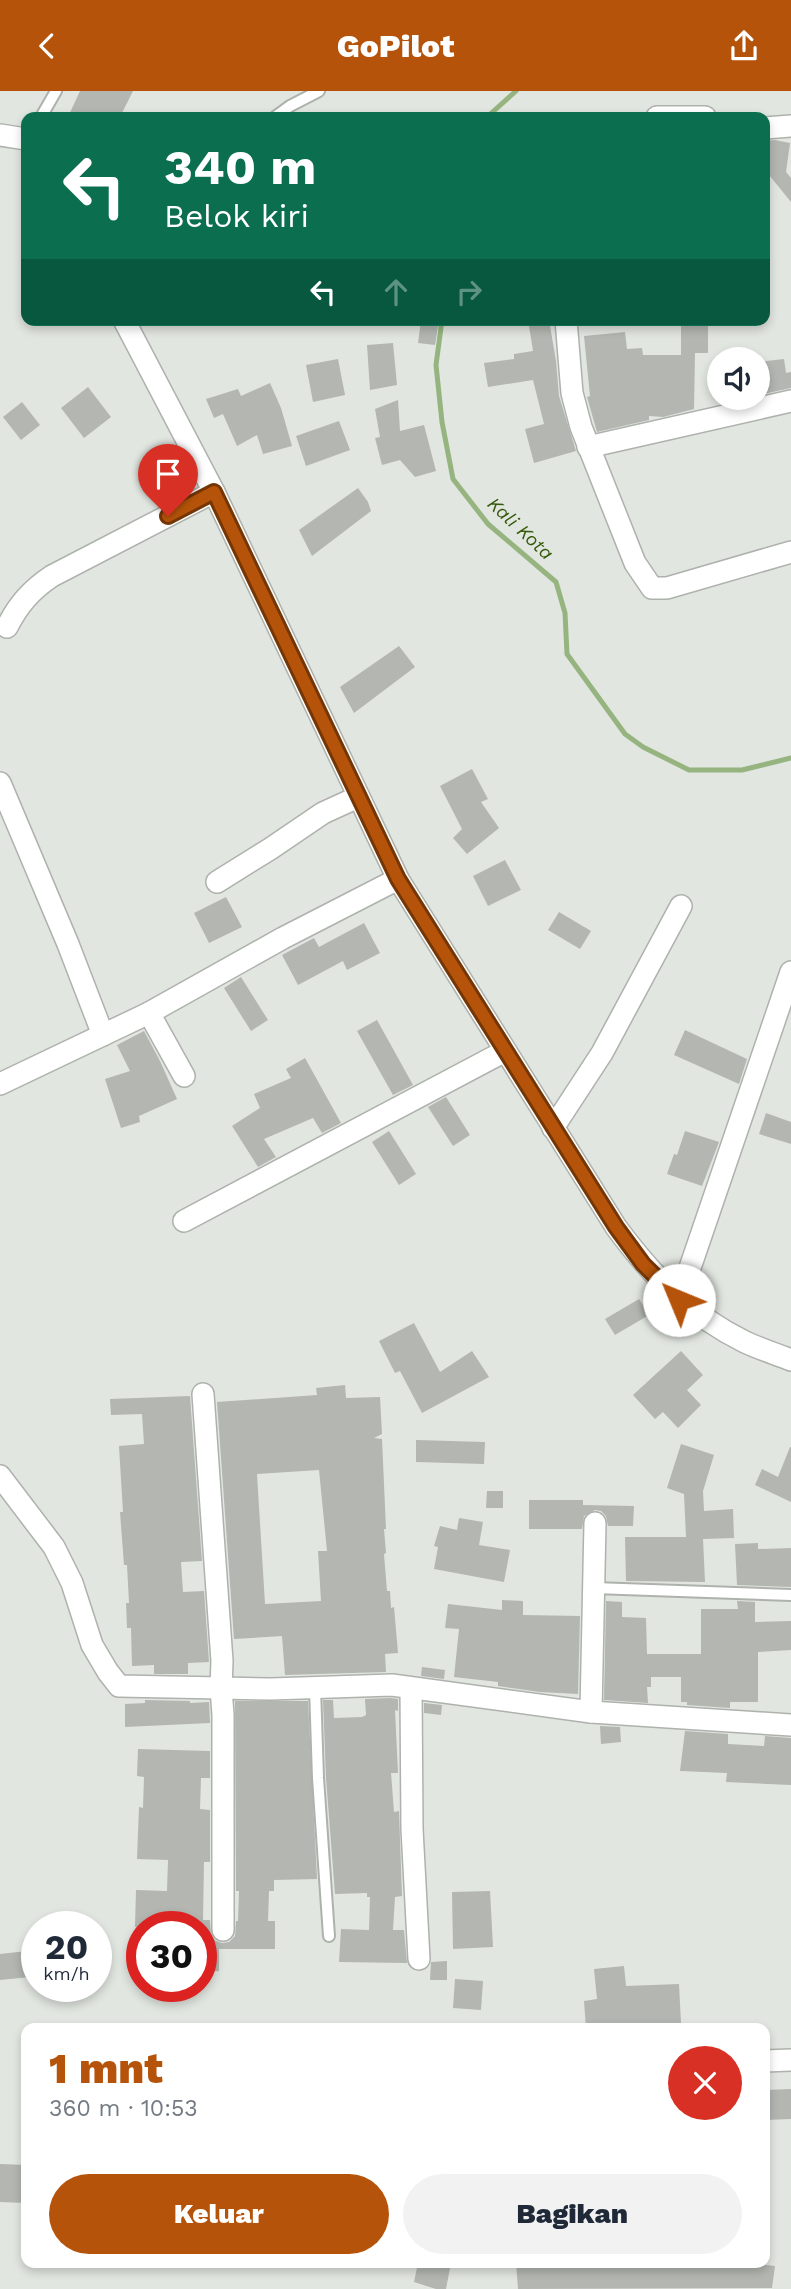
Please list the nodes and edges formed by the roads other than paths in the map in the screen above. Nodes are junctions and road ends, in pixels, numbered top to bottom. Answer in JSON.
{"nodes":[{"id":1,"x":56,"y":91,"type":"edge"},
{"id":2,"x":319,"y":91,"type":"edge"},
{"id":3,"x":44,"y":112,"type":"edge"},
{"id":4,"x":282,"y":112,"type":"edge"},
{"id":5,"x":791,"y":126,"type":"edge"},
{"id":6,"x":770,"y":128,"type":"edge"},
{"id":7,"x":0,"y":135,"type":"edge"},
{"id":8,"x":21,"y":138,"type":"edge"},
{"id":9,"x":127,"y":326,"type":"edge"},
{"id":10,"x":566,"y":326,"type":"edge"},
{"id":11,"x":791,"y":401,"type":"edge"},
{"id":12,"x":588,"y":447,"type":"junction"},
{"id":13,"x":214,"y":492,"type":"junction"},
{"id":14,"x":791,"y":552,"type":"edge"},
{"id":15,"x":7,"y":627,"type":"dead end"},
{"id":16,"x":0,"y":783,"type":"edge"},
{"id":17,"x":358,"y":797,"type":"junction"},
{"id":18,"x":398,"y":879,"type":"junction"},
{"id":19,"x":217,"y":882,"type":"dead end"},
{"id":20,"x":681,"y":906,"type":"dead end"},
{"id":21,"x":791,"y":972,"type":"edge"},
{"id":22,"x":149,"y":1013,"type":"junction"},
{"id":23,"x":103,"y":1035,"type":"junction"},
{"id":24,"x":505,"y":1051,"type":"junction"},
{"id":25,"x":184,"y":1076,"type":"dead end"},
{"id":26,"x":0,"y":1084,"type":"edge"},
{"id":27,"x":554,"y":1128,"type":"junction"},
{"id":28,"x":184,"y":1221,"type":"dead end"},
{"id":29,"x":679,"y":1300,"type":"junction"},
{"id":30,"x":791,"y":1360,"type":"edge"},
{"id":31,"x":203,"y":1394,"type":"dead end"},
{"id":32,"x":0,"y":1476,"type":"edge"},
{"id":33,"x":596,"y":1523,"type":"dead end"},
{"id":34,"x":594,"y":1588,"type":"junction"},
{"id":35,"x":791,"y":1595,"type":"edge"},
{"id":36,"x":221,"y":1688,"type":"junction"},
{"id":37,"x":315,"y":1688,"type":"junction"},
{"id":38,"x":411,"y":1688,"type":"junction"},
{"id":39,"x":591,"y":1712,"type":"junction"},
{"id":40,"x":791,"y":1725,"type":"edge"},
{"id":41,"x":223,"y":1930,"type":"dead end"},
{"id":42,"x":329,"y":1936,"type":"dead end"},
{"id":43,"x":419,"y":1959,"type":"dead end"},
{"id":44,"x":791,"y":2060,"type":"edge"},
{"id":45,"x":770,"y":2061,"type":"edge"}],
"edges":[{"from":1,"to":3,"type":"lane"},
{"from":2,"to":4,"type":"lane"},
{"from":5,"to":6,"type":"street"},
{"from":7,"to":8,"type":"street"},
{"from":9,"to":13,"type":"street"},
{"from":10,"to":12,"type":"street"},
{"from":11,"to":12,"type":"street"},
{"from":12,"to":14,"type":"street"},
{"from":13,"to":15,"type":"street"},
{"from":13,"to":17,"type":"street"},
{"from":16,"to":23,"type":"street"},
{"from":17,"to":18,"type":"street"},
{"from":17,"to":19,"type":"street"},
{"from":18,"to":22,"type":"street"},
{"from":18,"to":24,"type":"street"},
{"from":20,"to":27,"type":"street"},
{"from":21,"to":29,"type":"street"},
{"from":22,"to":23,"type":"street"},
{"from":22,"to":25,"type":"street"},
{"from":23,"to":26,"type":"street"},
{"from":24,"to":27,"type":"street"},
{"from":24,"to":28,"type":"street"},
{"from":27,"to":29,"type":"street"},
{"from":29,"to":30,"type":"street"},
{"from":31,"to":36,"type":"street"},
{"from":32,"to":36,"type":"street"},
{"from":33,"to":34,"type":"street"},
{"from":34,"to":35,"type":"lane"},
{"from":34,"to":39,"type":"street"},
{"from":36,"to":37,"type":"street"},
{"from":36,"to":41,"type":"street"},
{"from":37,"to":38,"type":"street"},
{"from":37,"to":42,"type":"lane"},
{"from":38,"to":39,"type":"street"},
{"from":38,"to":43,"type":"street"},
{"from":39,"to":40,"type":"street"},
{"from":44,"to":45,"type":"street"}]}
